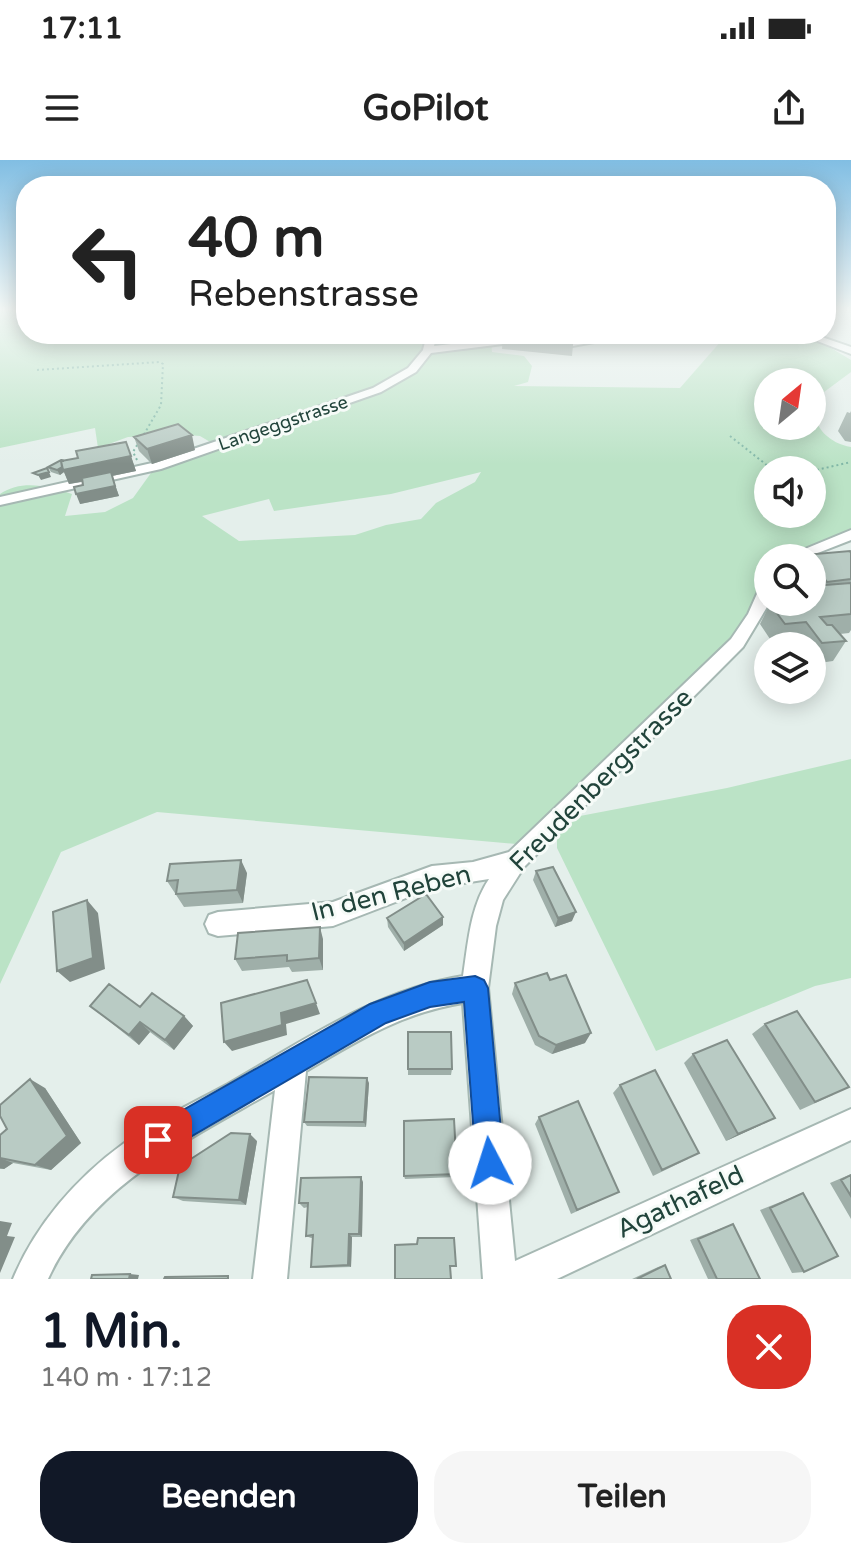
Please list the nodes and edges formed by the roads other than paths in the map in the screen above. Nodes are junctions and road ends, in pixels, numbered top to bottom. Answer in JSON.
{"nodes":[{"id":1,"x":420,"y":360,"type":"edge"},
{"id":2,"x":0,"y":501,"type":"edge"},
{"id":3,"x":851,"y":535,"type":"edge"},
{"id":4,"x":826,"y":545,"type":"edge"},
{"id":5,"x":755,"y":616,"type":"edge"},
{"id":6,"x":516,"y":860,"type":"junction"},
{"id":7,"x":218,"y":924,"type":"dead end"},
{"id":8,"x":475,"y":988,"type":"junction"},
{"id":9,"x":292,"y":1064,"type":"junction"},
{"id":10,"x":851,"y":1124,"type":"edge"},
{"id":11,"x":30,"y":1279,"type":"edge"},
{"id":12,"x":270,"y":1279,"type":"edge"},
{"id":13,"x":500,"y":1279,"type":"edge"},
{"id":14,"x":509,"y":1279,"type":"edge"}],
"edges":[{"from":1,"to":2,"type":"street","name":"Langeggstrasse"},
{"from":3,"to":4,"type":"street"},
{"from":5,"to":6,"type":"street","name":"Freudenbergstrasse"},
{"from":6,"to":7,"type":"street","name":"In den Reben"},
{"from":6,"to":8,"type":"street","name":"Freudenbergstrasse"},
{"from":8,"to":9,"type":"street"},
{"from":8,"to":13,"type":"street","name":"Freudenbergstrasse"},
{"from":9,"to":11,"type":"street"},
{"from":9,"to":12,"type":"street"},
{"from":10,"to":14,"type":"street","name":"Agathafeld"}]}
